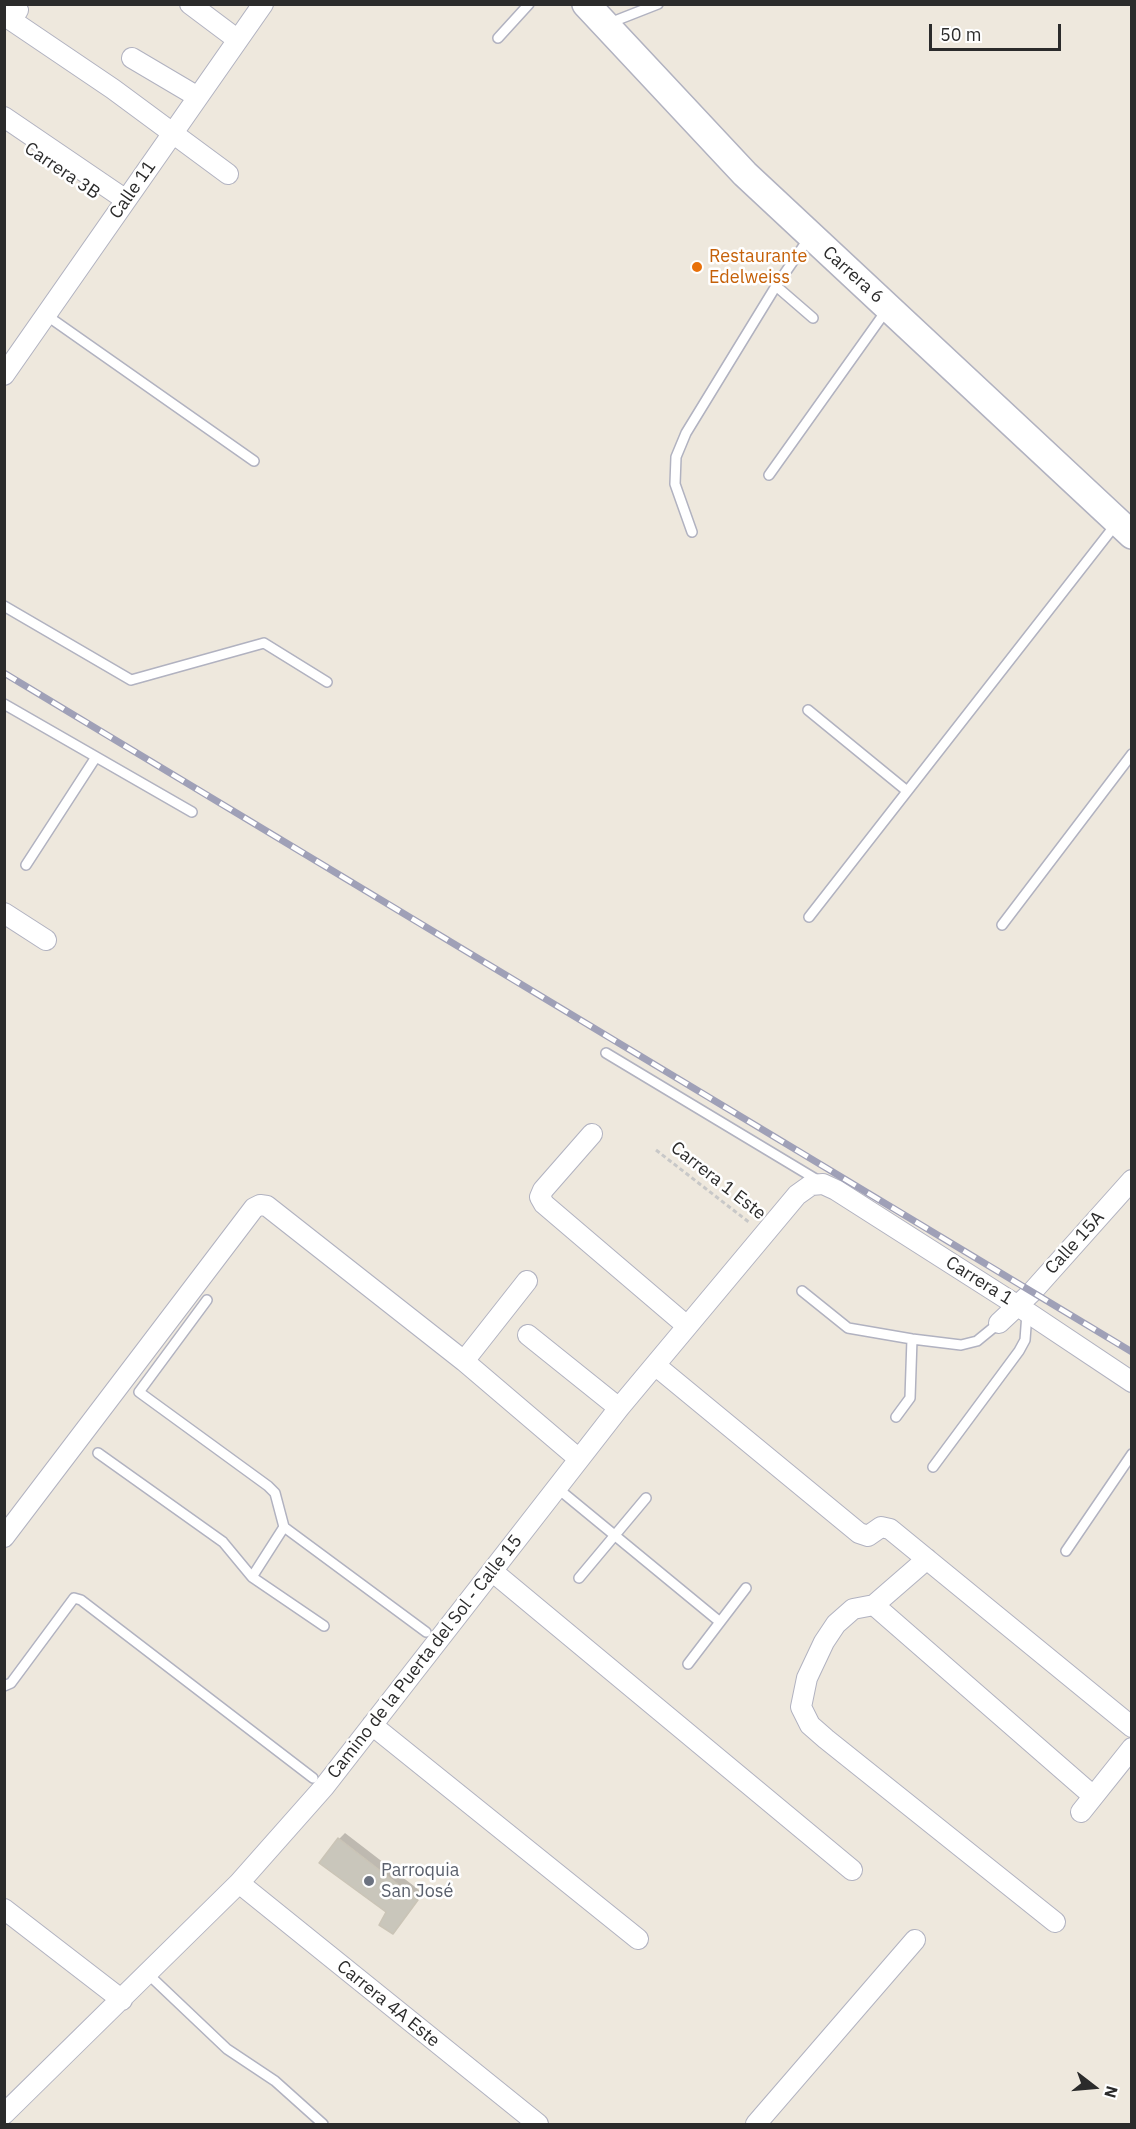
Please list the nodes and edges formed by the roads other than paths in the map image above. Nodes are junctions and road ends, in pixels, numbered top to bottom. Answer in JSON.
{"nodes":[{"id":1,"x":9,"y":4,"type":"edge"},
{"id":2,"x":190,"y":4,"type":"edge"},
{"id":3,"x":263,"y":4,"type":"edge"},
{"id":4,"x":530,"y":4,"type":"edge"},
{"id":5,"x":658,"y":4,"type":"edge"},
{"id":6,"x":594,"y":11,"type":"edge"},
{"id":7,"x":498,"y":38,"type":"dead end"},
{"id":8,"x":238,"y":40,"type":"junction"},
{"id":9,"x":132,"y":58,"type":"dead end"},
{"id":10,"x":198,"y":97,"type":"junction"},
{"id":11,"x":4,"y":117,"type":"edge"},
{"id":12,"x":174,"y":132,"type":"junction"},
{"id":13,"x":4,"y":133,"type":"edge"},
{"id":14,"x":228,"y":174,"type":"dead end"},
{"id":15,"x":123,"y":205,"type":"junction"},
{"id":16,"x":810,"y":236,"type":"junction"},
{"id":17,"x":776,"y":286,"type":"junction"},
{"id":18,"x":888,"y":308,"type":"junction"},
{"id":19,"x":46,"y":315,"type":"junction"},
{"id":20,"x":813,"y":318,"type":"dead end"},
{"id":21,"x":4,"y":375,"type":"edge"},
{"id":22,"x":254,"y":461,"type":"dead end"},
{"id":23,"x":769,"y":475,"type":"dead end"},
{"id":24,"x":1124,"y":528,"type":"edge"},
{"id":25,"x":692,"y":532,"type":"dead end"},
{"id":26,"x":4,"y":606,"type":"edge"},
{"id":27,"x":327,"y":682,"type":"dead end"},
{"id":28,"x":6,"y":708,"type":"edge"},
{"id":29,"x":808,"y":710,"type":"dead end"},
{"id":30,"x":1131,"y":754,"type":"edge"},
{"id":31,"x":96,"y":757,"type":"junction"},
{"id":32,"x":907,"y":791,"type":"junction"},
{"id":33,"x":192,"y":812,"type":"dead end"},
{"id":34,"x":26,"y":865,"type":"dead end"},
{"id":35,"x":6,"y":916,"type":"edge"},
{"id":36,"x":809,"y":917,"type":"dead end"},
{"id":37,"x":1002,"y":925,"type":"dead end"},
{"id":38,"x":46,"y":940,"type":"dead end"},
{"id":39,"x":606,"y":1053,"type":"dead end"},
{"id":40,"x":592,"y":1134,"type":"dead end"},
{"id":41,"x":1131,"y":1180,"type":"edge"},
{"id":42,"x":823,"y":1184,"type":"junction"},
{"id":43,"x":527,"y":1281,"type":"dead end"},
{"id":44,"x":802,"y":1291,"type":"dead end"},
{"id":45,"x":207,"y":1300,"type":"dead end"},
{"id":46,"x":1022,"y":1309,"type":"junction"},
{"id":47,"x":999,"y":1323,"type":"joint"},
{"id":48,"x":687,"y":1326,"type":"junction"},
{"id":49,"x":528,"y":1335,"type":"dead end"},
{"id":50,"x":912,"y":1340,"type":"junction"},
{"id":51,"x":464,"y":1361,"type":"junction"},
{"id":52,"x":655,"y":1365,"type":"junction"},
{"id":53,"x":1131,"y":1382,"type":"edge"},
{"id":54,"x":619,"y":1408,"type":"junction"},
{"id":55,"x":896,"y":1417,"type":"dead end"},
{"id":56,"x":98,"y":1453,"type":"dead end"},
{"id":57,"x":1131,"y":1454,"type":"edge"},
{"id":58,"x":579,"y":1459,"type":"junction"},
{"id":59,"x":933,"y":1467,"type":"dead end"},
{"id":60,"x":556,"y":1487,"type":"junction"},
{"id":61,"x":646,"y":1498,"type":"dead end"},
{"id":62,"x":284,"y":1527,"type":"junction"},
{"id":63,"x":614,"y":1534,"type":"junction"},
{"id":64,"x":4,"y":1537,"type":"edge"},
{"id":65,"x":1066,"y":1551,"type":"dead end"},
{"id":66,"x":927,"y":1559,"type":"junction"},
{"id":67,"x":492,"y":1571,"type":"junction"},
{"id":68,"x":252,"y":1577,"type":"junction"},
{"id":69,"x":579,"y":1578,"type":"dead end"},
{"id":70,"x":746,"y":1588,"type":"dead end"},
{"id":71,"x":874,"y":1605,"type":"junction"},
{"id":72,"x":720,"y":1622,"type":"junction"},
{"id":73,"x":324,"y":1626,"type":"dead end"},
{"id":74,"x":432,"y":1636,"type":"junction"},
{"id":75,"x":688,"y":1664,"type":"dead end"},
{"id":76,"x":4,"y":1686,"type":"edge"},
{"id":77,"x":372,"y":1725,"type":"junction"},
{"id":78,"x":1131,"y":1727,"type":"edge"},
{"id":79,"x":1131,"y":1748,"type":"edge"},
{"id":80,"x":319,"y":1782,"type":"junction"},
{"id":81,"x":1092,"y":1796,"type":"junction"},
{"id":82,"x":1081,"y":1812,"type":"dead end"},
{"id":83,"x":852,"y":1870,"type":"dead end"},
{"id":84,"x":239,"y":1883,"type":"junction"},
{"id":85,"x":4,"y":1909,"type":"edge"},
{"id":86,"x":1055,"y":1922,"type":"dead end"},
{"id":87,"x":638,"y":1939,"type":"dead end"},
{"id":88,"x":915,"y":1940,"type":"dead end"},
{"id":89,"x":149,"y":1975,"type":"junction"},
{"id":90,"x":122,"y":2000,"type":"junction"},
{"id":91,"x":4,"y":2114,"type":"edge"},
{"id":92,"x":322,"y":2124,"type":"edge"},
{"id":93,"x":538,"y":2124,"type":"edge"},
{"id":94,"x":756,"y":2124,"type":"edge"}],
"edges":[{"from":1,"to":12,"type":"street"},
{"from":2,"to":8,"type":"street"},
{"from":3,"to":8,"type":"street","name":"Calle 11"},
{"from":4,"to":7,"type":"lane"},
{"from":5,"to":6,"type":"lane"},
{"from":6,"to":16,"type":"main road","name":"Carrera 6"},
{"from":8,"to":10,"type":"street","name":"Calle 11"},
{"from":9,"to":10,"type":"street"},
{"from":10,"to":12,"type":"street","name":"Calle 11"},
{"from":11,"to":15,"type":"street"},
{"from":12,"to":14,"type":"street"},
{"from":12,"to":15,"type":"street","name":"Calle 11"},
{"from":13,"to":15,"type":"street","name":"Carrera 3B"},
{"from":15,"to":19,"type":"street","name":"Calle 11"},
{"from":16,"to":17,"type":"lane"},
{"from":16,"to":18,"type":"main road","name":"Carrera 6"},
{"from":17,"to":20,"type":"lane"},
{"from":17,"to":25,"type":"lane"},
{"from":18,"to":23,"type":"lane"},
{"from":18,"to":24,"type":"main road","name":"Carrera 6"},
{"from":19,"to":21,"type":"street","name":"Calle 11"},
{"from":19,"to":22,"type":"lane"},
{"from":24,"to":32,"type":"lane"},
{"from":26,"to":27,"type":"lane"},
{"from":28,"to":31,"type":"lane"},
{"from":29,"to":32,"type":"lane"},
{"from":30,"to":37,"type":"lane"},
{"from":31,"to":33,"type":"lane"},
{"from":31,"to":34,"type":"lane"},
{"from":32,"to":36,"type":"lane"},
{"from":35,"to":38,"type":"street"},
{"from":39,"to":42,"type":"lane"},
{"from":40,"to":48,"type":"street"},
{"from":41,"to":46,"type":"street","name":"Calle 15A"},
{"from":42,"to":46,"type":"street","name":"Carrera 1"},
{"from":42,"to":48,"type":"street","name":"Camino de la Puerta del Sol - Calle 15"},
{"from":43,"to":51,"type":"street"},
{"from":44,"to":50,"type":"lane"},
{"from":45,"to":62,"type":"lane"},
{"from":46,"to":47,"type":"street","name":"Calle 15A"},
{"from":46,"to":53,"type":"street","name":"Carrera 1"},
{"from":46,"to":59,"type":"lane"},
{"from":47,"to":50,"type":"lane"},
{"from":48,"to":52,"type":"street","name":"Camino de la Puerta del Sol - Calle 15"},
{"from":49,"to":54,"type":"street"},
{"from":50,"to":55,"type":"lane"},
{"from":51,"to":58,"type":"street"},
{"from":51,"to":64,"type":"street"},
{"from":52,"to":54,"type":"street","name":"Camino de la Puerta del Sol - Calle 15"},
{"from":52,"to":66,"type":"street"},
{"from":54,"to":58,"type":"street","name":"Camino de la Puerta del Sol - Calle 15"},
{"from":56,"to":68,"type":"lane"},
{"from":57,"to":65,"type":"lane"},
{"from":58,"to":60,"type":"street","name":"Camino de la Puerta del Sol - Calle 15"},
{"from":60,"to":63,"type":"lane"},
{"from":60,"to":67,"type":"street","name":"Camino de la Puerta del Sol - Calle 15"},
{"from":61,"to":63,"type":"lane"},
{"from":62,"to":68,"type":"lane"},
{"from":62,"to":74,"type":"lane"},
{"from":63,"to":69,"type":"lane"},
{"from":63,"to":72,"type":"lane"},
{"from":66,"to":71,"type":"street"},
{"from":66,"to":78,"type":"street"},
{"from":67,"to":74,"type":"street","name":"Camino de la Puerta del Sol - Calle 15"},
{"from":67,"to":83,"type":"street"},
{"from":68,"to":73,"type":"lane"},
{"from":70,"to":72,"type":"lane"},
{"from":71,"to":81,"type":"street"},
{"from":71,"to":86,"type":"street"},
{"from":72,"to":75,"type":"lane"},
{"from":74,"to":77,"type":"street","name":"Camino de la Puerta del Sol - Calle 15"},
{"from":76,"to":80,"type":"lane"},
{"from":77,"to":80,"type":"street","name":"Camino de la Puerta del Sol - Calle 15"},
{"from":77,"to":87,"type":"street"},
{"from":79,"to":81,"type":"street"},
{"from":80,"to":84,"type":"street","name":"Camino de la Puerta del Sol - Calle 15"},
{"from":81,"to":82,"type":"street"},
{"from":84,"to":89,"type":"street","name":"Camino de la Puerta del Sol - Calle 15"},
{"from":84,"to":93,"type":"street","name":"Carrera 4A Este"},
{"from":85,"to":90,"type":"street"},
{"from":88,"to":94,"type":"street"},
{"from":89,"to":90,"type":"street","name":"Camino de la Puerta del Sol - Calle 15"},
{"from":89,"to":92,"type":"lane"},
{"from":90,"to":91,"type":"street","name":"Camino de la Puerta del Sol - Calle 15"}]}
